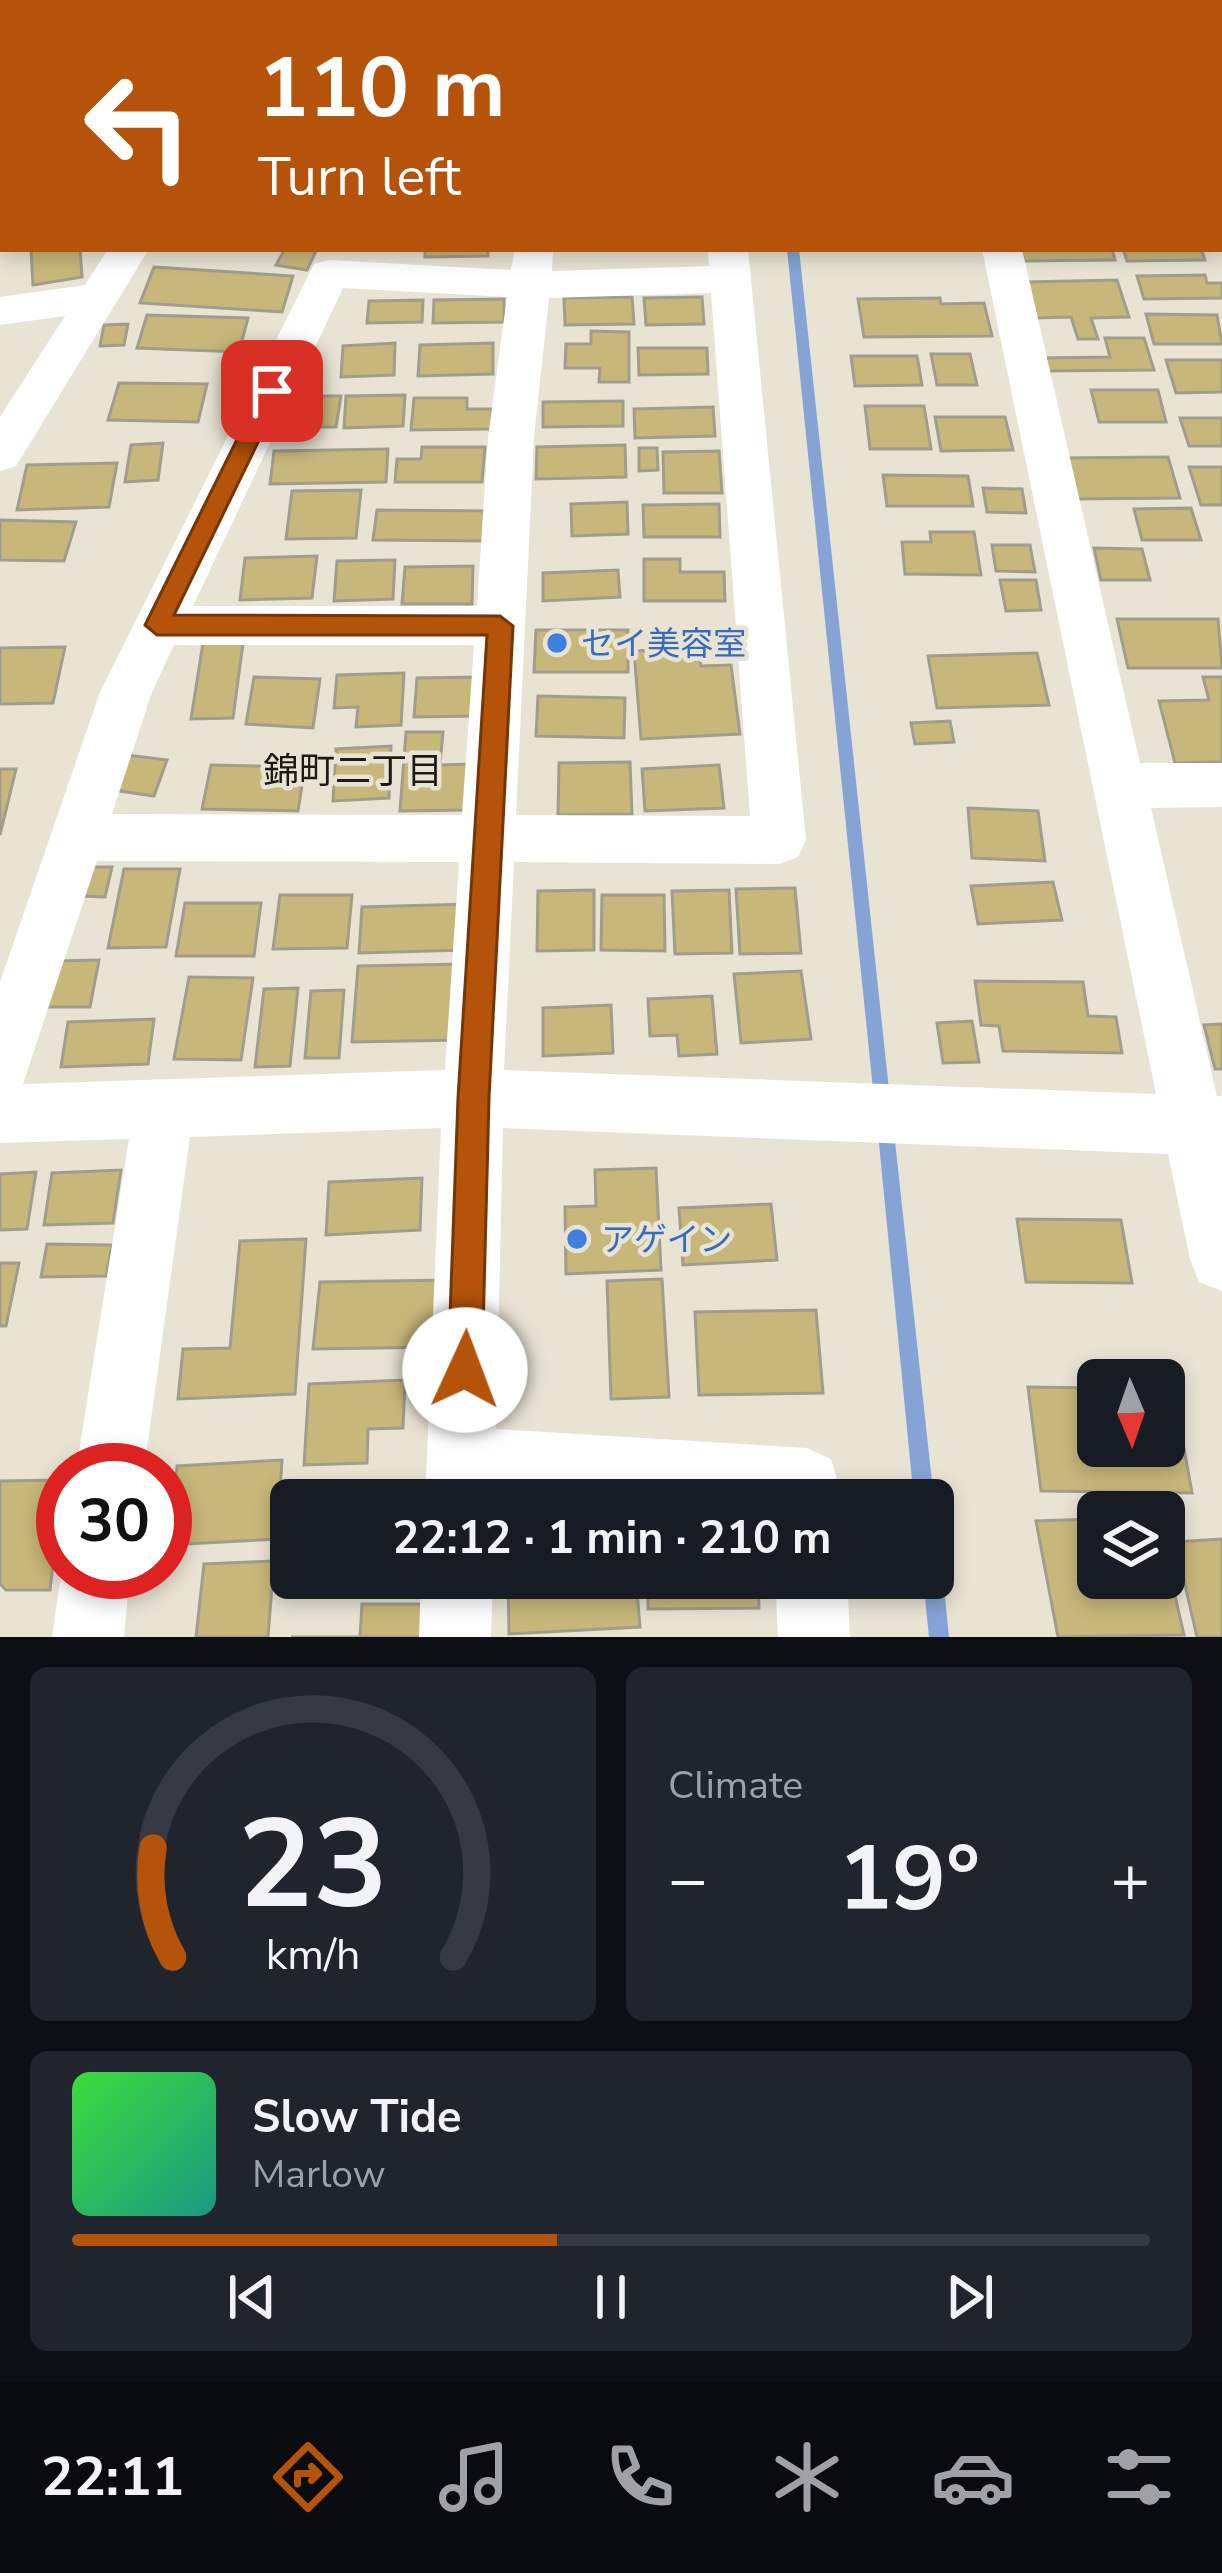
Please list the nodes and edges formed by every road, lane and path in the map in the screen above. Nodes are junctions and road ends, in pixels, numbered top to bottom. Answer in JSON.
{"nodes":[{"id":1,"x":127,"y":252,"type":"edge"},
{"id":2,"x":1003,"y":252,"type":"edge"},
{"id":3,"x":729,"y":264,"type":"edge"},
{"id":4,"x":533,"y":267,"type":"edge"},
{"id":5,"x":99,"y":297,"type":"junction"},
{"id":6,"x":0,"y":311,"type":"edge"},
{"id":7,"x":0,"y":454,"type":"edge"},
{"id":8,"x":157,"y":625,"type":"junction"},
{"id":9,"x":500,"y":626,"type":"junction"},
{"id":10,"x":1222,"y":785,"type":"edge"},
{"id":11,"x":1116,"y":786,"type":"junction"},
{"id":12,"x":77,"y":837,"type":"junction"},
{"id":13,"x":488,"y":838,"type":"junction"},
{"id":14,"x":0,"y":1068,"type":"edge"},
{"id":15,"x":473,"y":1098,"type":"junction"},
{"id":16,"x":164,"y":1108,"type":"junction"},
{"id":17,"x":0,"y":1114,"type":"edge"},
{"id":18,"x":1209,"y":1126,"type":"edge"},
{"id":19,"x":1222,"y":1259,"type":"edge"},
{"id":20,"x":114,"y":1443,"type":"edge"},
{"id":21,"x":461,"y":1479,"type":"edge"},
{"id":22,"x":92,"y":1599,"type":"edge"},
{"id":23,"x":457,"y":1599,"type":"edge"},
{"id":24,"x":812,"y":1599,"type":"edge"},
{"id":25,"x":88,"y":1637,"type":"edge"},
{"id":26,"x":455,"y":1637,"type":"edge"},
{"id":27,"x":814,"y":1637,"type":"edge"}],
"edges":[{"from":1,"to":5,"type":"street"},
{"from":2,"to":11,"type":"street"},
{"from":3,"to":4,"type":"street"},
{"from":3,"to":13,"type":"street"},
{"from":4,"to":8,"type":"street"},
{"from":4,"to":9,"type":"street"},
{"from":5,"to":6,"type":"street"},
{"from":5,"to":7,"type":"street"},
{"from":8,"to":9,"type":"street"},
{"from":8,"to":12,"type":"street"},
{"from":9,"to":13,"type":"street"},
{"from":10,"to":11,"type":"street"},
{"from":11,"to":18,"type":"street"},
{"from":12,"to":13,"type":"street"},
{"from":12,"to":14,"type":"street"},
{"from":13,"to":15,"type":"street"},
{"from":15,"to":16,"type":"street"},
{"from":15,"to":18,"type":"street"},
{"from":15,"to":21,"type":"street"},
{"from":16,"to":17,"type":"street"},
{"from":16,"to":20,"type":"street"},
{"from":18,"to":19,"type":"street"},
{"from":22,"to":25,"type":"street"},
{"from":23,"to":26,"type":"street"},
{"from":24,"to":27,"type":"street"}]}
